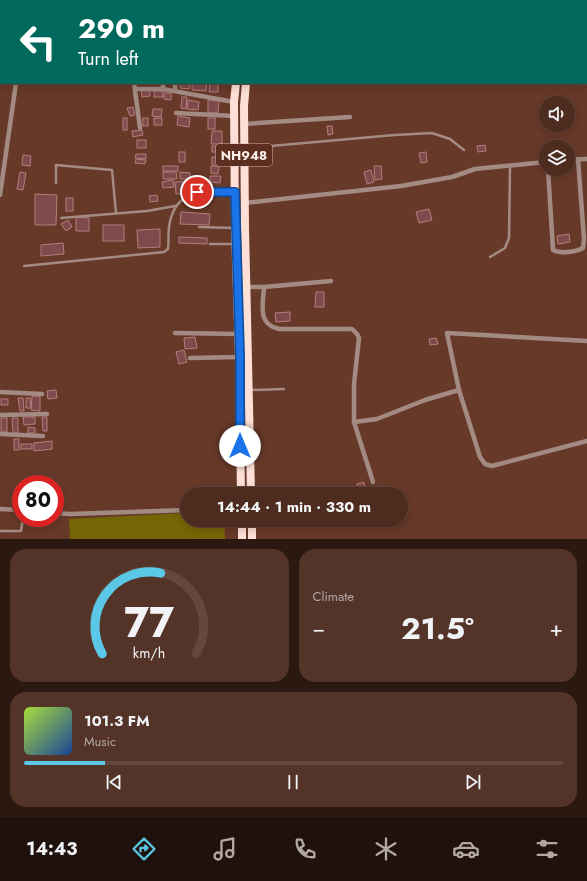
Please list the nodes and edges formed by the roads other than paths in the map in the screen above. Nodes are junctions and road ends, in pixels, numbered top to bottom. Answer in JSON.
{"nodes":[{"id":1,"x":16,"y":84,"type":"edge"},
{"id":2,"x":134,"y":84,"type":"edge"},
{"id":3,"x":163,"y":84,"type":"edge"},
{"id":4,"x":175,"y":84,"type":"edge"},
{"id":5,"x":236,"y":84,"type":"edge"},
{"id":6,"x":246,"y":84,"type":"edge"},
{"id":7,"x":136,"y":89,"type":"junction"},
{"id":8,"x":163,"y":89,"type":"junction"},
{"id":9,"x":175,"y":91,"type":"junction"},
{"id":10,"x":234,"y":102,"type":"junction"},
{"id":11,"x":176,"y":113,"type":"dead end"},
{"id":12,"x":234,"y":116,"type":"junction"},
{"id":13,"x":350,"y":117,"type":"dead end"},
{"id":14,"x":244,"y":124,"type":"junction"},
{"id":15,"x":140,"y":128,"type":"dead end"},
{"id":16,"x":244,"y":148,"type":"junction"},
{"id":17,"x":464,"y":150,"type":"dead end"},
{"id":18,"x":575,"y":159,"type":"edge"},
{"id":19,"x":578,"y":159,"type":"junction"},
{"id":20,"x":587,"y":159,"type":"edge"},
{"id":21,"x":539,"y":163,"type":"edge"},
{"id":22,"x":510,"y":165,"type":"junction"},
{"id":23,"x":548,"y":176,"type":"edge"},
{"id":24,"x":56,"y":183,"type":"dead end"},
{"id":25,"x":235,"y":192,"type":"junction"},
{"id":26,"x":0,"y":195,"type":"edge"},
{"id":27,"x":245,"y":203,"type":"junction"},
{"id":28,"x":175,"y":206,"type":"junction"},
{"id":29,"x":116,"y":213,"type":"junction"},
{"id":30,"x":61,"y":218,"type":"dead end"},
{"id":31,"x":199,"y":227,"type":"dead end"},
{"id":32,"x":235,"y":228,"type":"junction"},
{"id":33,"x":210,"y":244,"type":"dead end"},
{"id":34,"x":235,"y":244,"type":"junction"},
{"id":35,"x":490,"y":258,"type":"dead end"},
{"id":36,"x":24,"y":266,"type":"dead end"},
{"id":37,"x":331,"y":281,"type":"dead end"},
{"id":38,"x":246,"y":287,"type":"junction"},
{"id":39,"x":264,"y":287,"type":"junction"},
{"id":40,"x":238,"y":311,"type":"junction"},
{"id":41,"x":247,"y":311,"type":"junction"},
{"id":42,"x":175,"y":333,"type":"dead end"},
{"id":43,"x":239,"y":334,"type":"junction"},
{"id":44,"x":587,"y":341,"type":"edge"},
{"id":45,"x":240,"y":357,"type":"junction"},
{"id":46,"x":190,"y":358,"type":"dead end"},
{"id":47,"x":284,"y":389,"type":"dead end"},
{"id":48,"x":250,"y":390,"type":"junction"},
{"id":49,"x":459,"y":390,"type":"junction"},
{"id":50,"x":0,"y":392,"type":"edge"},
{"id":51,"x":42,"y":394,"type":"dead end"},
{"id":52,"x":47,"y":414,"type":"dead end"},
{"id":53,"x":0,"y":415,"type":"edge"},
{"id":54,"x":354,"y":422,"type":"junction"},
{"id":55,"x":0,"y":434,"type":"edge"},
{"id":56,"x":43,"y":436,"type":"dead end"},
{"id":57,"x":587,"y":441,"type":"edge"},
{"id":58,"x":373,"y":482,"type":"dead end"},
{"id":59,"x":241,"y":487,"type":"edge"},
{"id":60,"x":251,"y":487,"type":"edge"},
{"id":61,"x":0,"y":509,"type":"edge"},
{"id":62,"x":12,"y":510,"type":"edge"},
{"id":63,"x":180,"y":510,"type":"edge"},
{"id":64,"x":64,"y":514,"type":"edge"},
{"id":65,"x":22,"y":527,"type":"edge"},
{"id":66,"x":242,"y":527,"type":"edge"},
{"id":67,"x":252,"y":527,"type":"edge"},
{"id":68,"x":0,"y":531,"type":"edge"},
{"id":69,"x":242,"y":539,"type":"edge"},
{"id":70,"x":252,"y":539,"type":"edge"}],
"edges":[{"from":1,"to":26,"type":"street"},
{"from":2,"to":7,"type":"street"},
{"from":3,"to":8,"type":"street"},
{"from":4,"to":9,"type":"street"},
{"from":5,"to":10,"type":"highway","number":"NH948"},
{"from":6,"to":14,"type":"highway","number":"NH948"},
{"from":7,"to":8,"type":"street"},
{"from":7,"to":15,"type":"street"},
{"from":8,"to":9,"type":"street"},
{"from":9,"to":10,"type":"street"},
{"from":10,"to":12,"type":"highway","number":"NH948"},
{"from":11,"to":12,"type":"street"},
{"from":12,"to":25,"type":"highway","number":"NH948"},
{"from":13,"to":14,"type":"street"},
{"from":14,"to":16,"type":"highway","number":"NH948"},
{"from":16,"to":17,"type":"lane"},
{"from":16,"to":27,"type":"highway","number":"NH948"},
{"from":18,"to":19,"type":"street"},
{"from":19,"to":20,"type":"street"},
{"from":19,"to":23,"type":"street"},
{"from":21,"to":22,"type":"street"},
{"from":22,"to":27,"type":"street"},
{"from":22,"to":35,"type":"lane"},
{"from":24,"to":29,"type":"lane"},
{"from":25,"to":28,"type":"lane"},
{"from":25,"to":32,"type":"highway","number":"NH948"},
{"from":27,"to":38,"type":"highway","number":"NH948"},
{"from":28,"to":29,"type":"lane"},
{"from":28,"to":36,"type":"lane"},
{"from":29,"to":30,"type":"lane"},
{"from":31,"to":32,"type":"lane"},
{"from":32,"to":34,"type":"highway","number":"NH948"},
{"from":33,"to":34,"type":"lane"},
{"from":34,"to":40,"type":"highway","number":"NH948"},
{"from":37,"to":39,"type":"street"},
{"from":38,"to":39,"type":"street"},
{"from":38,"to":41,"type":"highway","number":"NH948"},
{"from":39,"to":54,"type":"street"},
{"from":40,"to":41,"type":"highway"},
{"from":40,"to":43,"type":"highway","number":"NH948"},
{"from":41,"to":48,"type":"highway","number":"NH948"},
{"from":42,"to":43,"type":"street"},
{"from":43,"to":45,"type":"highway","number":"NH948"},
{"from":44,"to":49,"type":"street"},
{"from":45,"to":46,"type":"street"},
{"from":45,"to":59,"type":"highway","number":"NH948"},
{"from":47,"to":48,"type":"lane"},
{"from":48,"to":60,"type":"highway","number":"NH948"},
{"from":49,"to":54,"type":"street"},
{"from":49,"to":57,"type":"street"},
{"from":50,"to":51,"type":"street"},
{"from":52,"to":53,"type":"street"},
{"from":54,"to":58,"type":"street"},
{"from":55,"to":56,"type":"street"},
{"from":61,"to":62,"type":"street"},
{"from":63,"to":64,"type":"street"},
{"from":65,"to":68,"type":"lane"},
{"from":66,"to":69,"type":"highway"},
{"from":67,"to":70,"type":"highway"}]}
